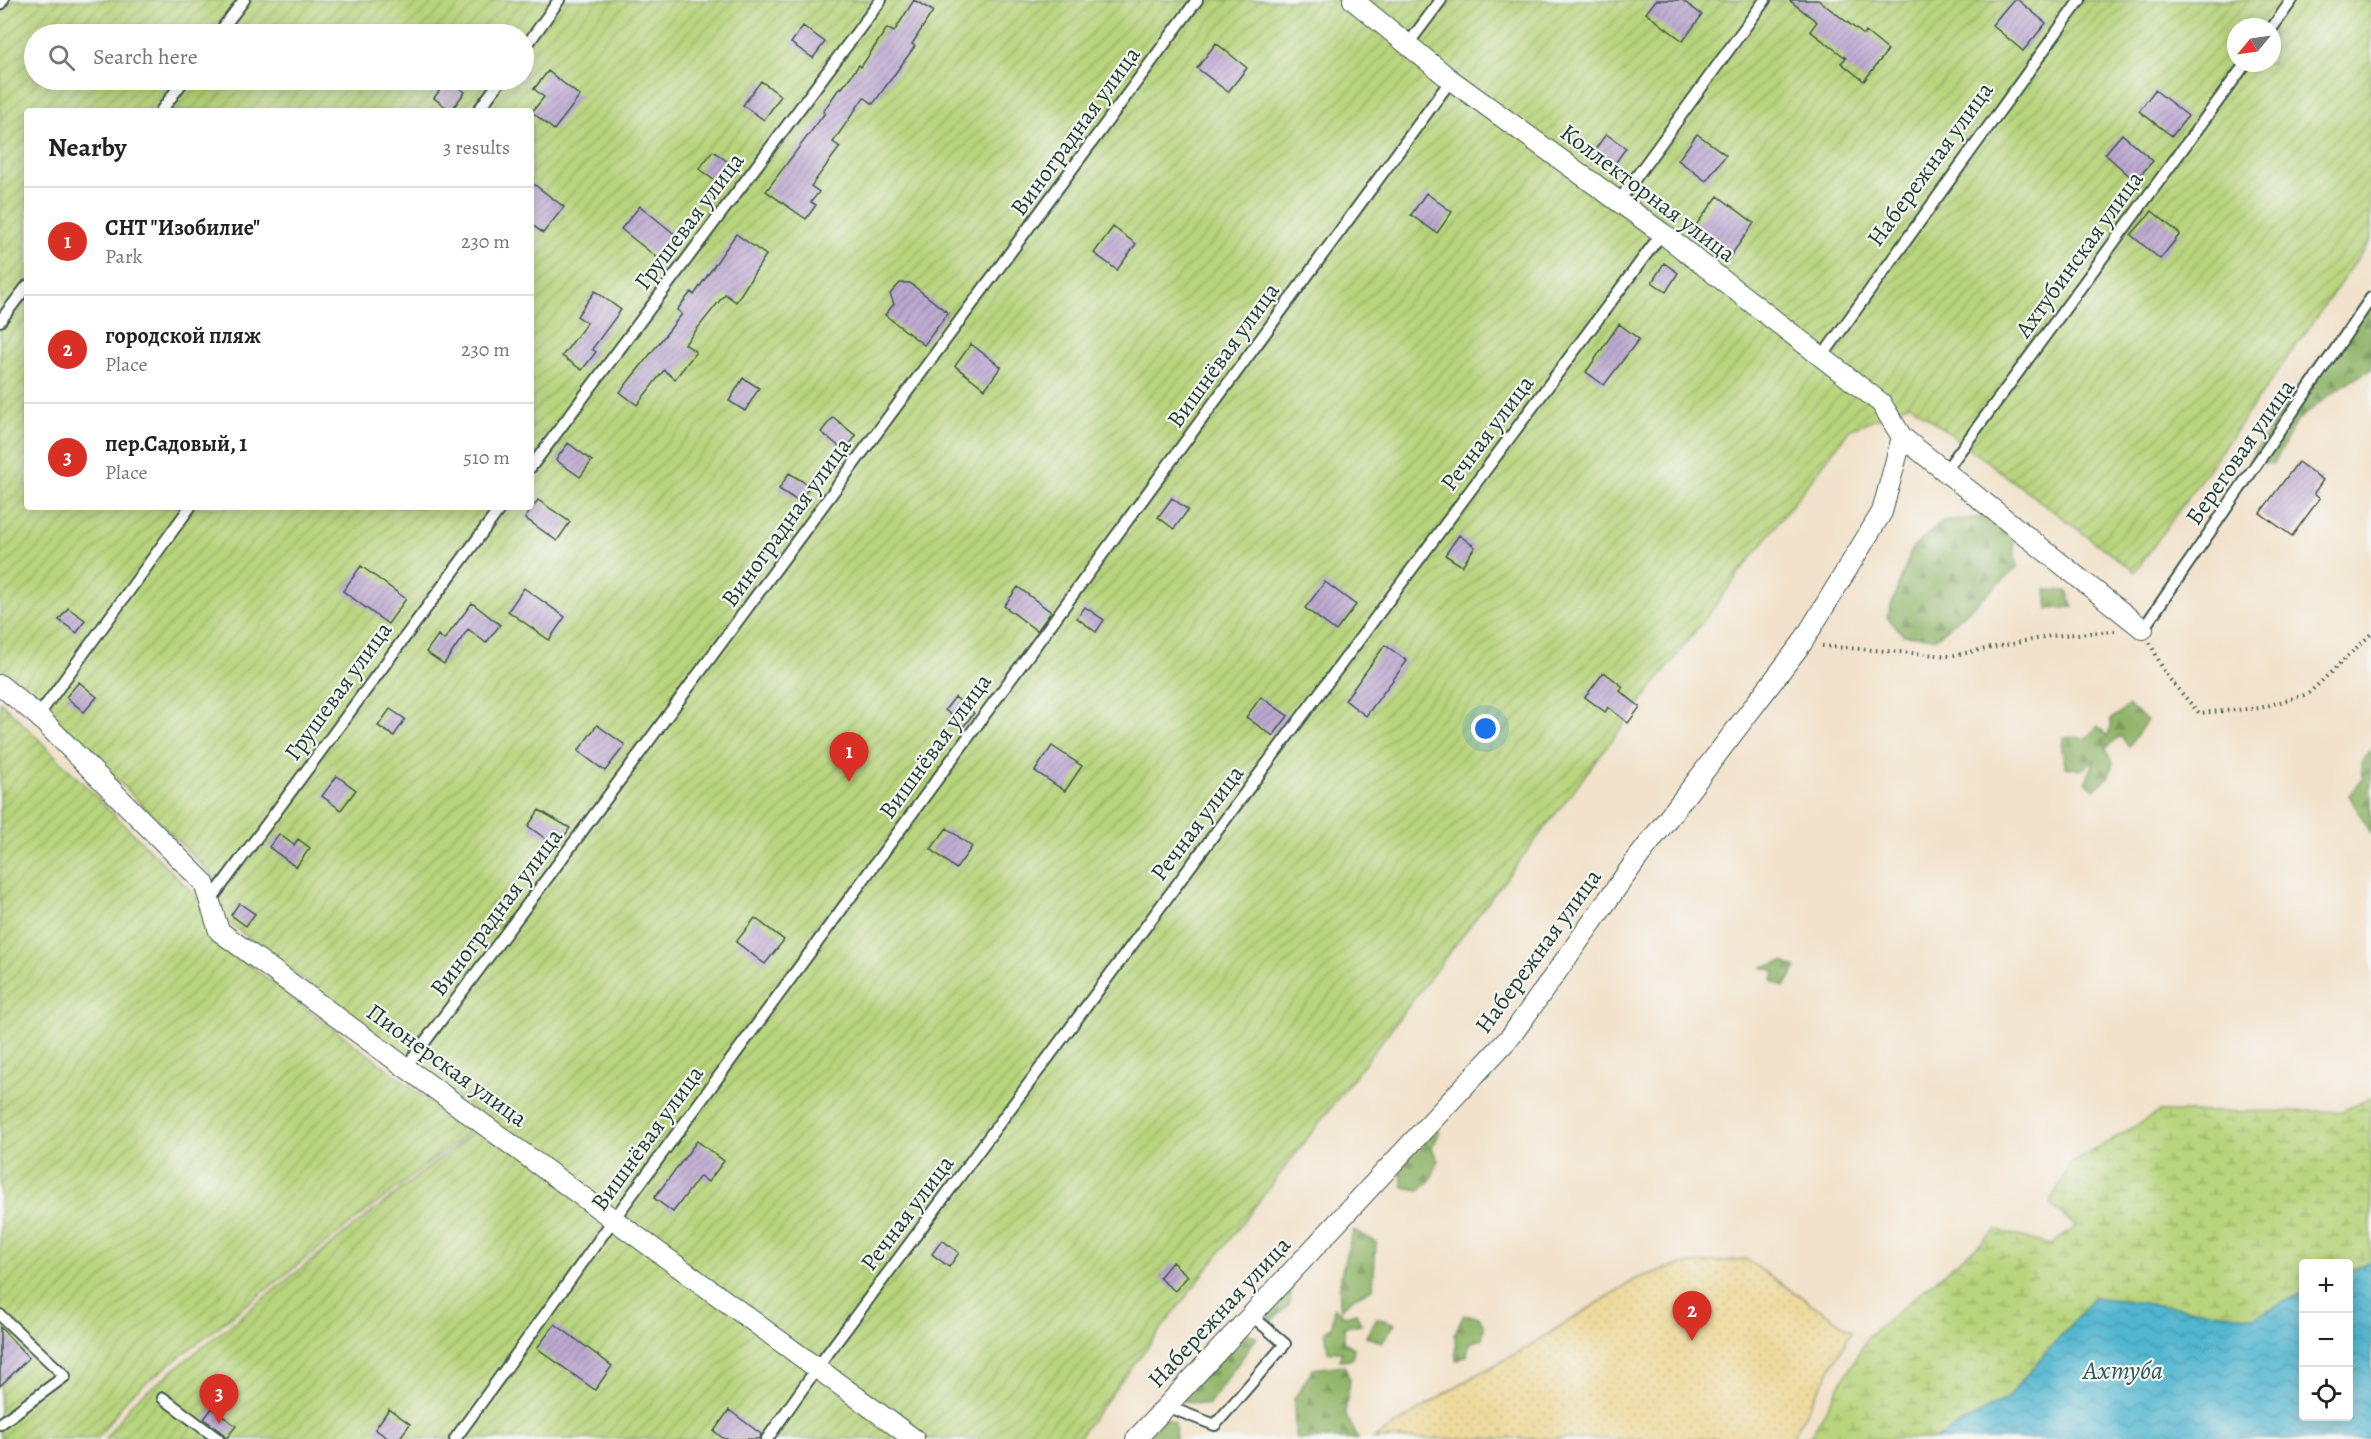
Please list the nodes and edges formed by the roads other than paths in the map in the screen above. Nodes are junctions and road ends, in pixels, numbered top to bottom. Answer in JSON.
{"nodes":[{"id":1,"x":244,"y":0,"type":"edge"},
{"id":2,"x":559,"y":0,"type":"edge"},
{"id":3,"x":881,"y":0,"type":"edge"},
{"id":4,"x":1197,"y":0,"type":"edge"},
{"id":5,"x":1353,"y":0,"type":"edge"},
{"id":6,"x":1441,"y":0,"type":"edge"},
{"id":7,"x":1765,"y":0,"type":"edge"},
{"id":8,"x":2080,"y":0,"type":"edge"},
{"id":9,"x":2292,"y":0,"type":"edge"},
{"id":10,"x":2279,"y":18,"type":"edge"},
{"id":11,"x":226,"y":24,"type":"edge"},
{"id":12,"x":534,"y":35,"type":"edge"},
{"id":13,"x":1408,"y":44,"type":"junction"},
{"id":14,"x":2239,"y":72,"type":"edge"},
{"id":15,"x":1451,"y":80,"type":"junction"},
{"id":16,"x":177,"y":90,"type":"edge"},
{"id":17,"x":494,"y":90,"type":"edge"},
{"id":18,"x":163,"y":108,"type":"edge"},
{"id":19,"x":480,"y":108,"type":"edge"},
{"id":20,"x":1618,"y":202,"type":"junction"},
{"id":21,"x":1662,"y":233,"type":"junction"},
{"id":22,"x":24,"y":290,"type":"edge"},
{"id":23,"x":2371,"y":298,"type":"edge"},
{"id":24,"x":0,"y":321,"type":"edge"},
{"id":25,"x":1821,"y":358,"type":"junction"},
{"id":26,"x":1902,"y":437,"type":"junction"},
{"id":27,"x":534,"y":463,"type":"edge"},
{"id":28,"x":1946,"y":470,"type":"junction"},
{"id":29,"x":188,"y":510,"type":"edge"},
{"id":30,"x":499,"y":510,"type":"edge"},
{"id":31,"x":2143,"y":629,"type":"joint"},
{"id":32,"x":0,"y":686,"type":"edge"},
{"id":33,"x":38,"y":716,"type":"junction"},
{"id":34,"x":210,"y":901,"type":"junction"},
{"id":35,"x":406,"y":1067,"type":"junction"},
{"id":36,"x":614,"y":1219,"type":"junction"},
{"id":37,"x":0,"y":1315,"type":"edge"},
{"id":38,"x":1251,"y":1315,"type":"junction"},
{"id":39,"x":817,"y":1368,"type":"junction"},
{"id":40,"x":163,"y":1398,"type":"dead end"},
{"id":41,"x":1166,"y":1406,"type":"junction"},
{"id":42,"x":0,"y":1424,"type":"edge"},
{"id":43,"x":218,"y":1439,"type":"edge"},
{"id":44,"x":455,"y":1439,"type":"edge"},
{"id":45,"x":767,"y":1439,"type":"edge"},
{"id":46,"x":914,"y":1439,"type":"edge"},
{"id":47,"x":1136,"y":1439,"type":"edge"}],
"edges":[{"from":1,"to":11,"type":"lane"},
{"from":2,"to":12,"type":"lane"},
{"from":3,"to":27,"type":"lane","name":"Грушевая улица"},
{"from":4,"to":35,"type":"lane","name":"Виноградная улица"},
{"from":5,"to":13,"type":"street","name":"Коллекторная улица"},
{"from":6,"to":13,"type":"lane"},
{"from":7,"to":20,"type":"lane"},
{"from":8,"to":25,"type":"lane","name":"Набережная улица"},
{"from":9,"to":10,"type":"lane"},
{"from":13,"to":15,"type":"street","name":"Коллекторная улица"},
{"from":14,"to":28,"type":"lane","name":"Ахтубинская улица"},
{"from":15,"to":20,"type":"street","name":"Коллекторная улица"},
{"from":15,"to":36,"type":"lane","name":"Вишнёвая улица"},
{"from":16,"to":18,"type":"lane"},
{"from":17,"to":19,"type":"lane"},
{"from":20,"to":21,"type":"street","name":"Коллекторная улица"},
{"from":21,"to":25,"type":"street","name":"Коллекторная улица"},
{"from":21,"to":39,"type":"lane","name":"Речная улица"},
{"from":22,"to":24,"type":"lane"},
{"from":23,"to":31,"type":"lane","name":"Береговая улица"},
{"from":25,"to":26,"type":"street","name":"Коллекторная улица"},
{"from":26,"to":28,"type":"street"},
{"from":26,"to":38,"type":"street","name":"Набережная улица"},
{"from":28,"to":31,"type":"street"},
{"from":29,"to":33,"type":"lane"},
{"from":30,"to":34,"type":"lane","name":"Грушевая улица"},
{"from":32,"to":33,"type":"street","name":"Пионерская улица"},
{"from":33,"to":34,"type":"street","name":"Пионерская улица"},
{"from":34,"to":35,"type":"street","name":"Пионерская улица"},
{"from":35,"to":36,"type":"street","name":"Пионерская улица"},
{"from":36,"to":39,"type":"street","name":"Пионерская улица"},
{"from":36,"to":44,"type":"lane","name":"Вишнёвая улица"},
{"from":37,"to":42,"type":"lane"},
{"from":38,"to":41,"type":"street","name":"Набережная улица"},
{"from":38,"to":41,"type":"lane"},
{"from":39,"to":45,"type":"lane","name":"Речная улица"},
{"from":39,"to":46,"type":"street","name":"Пионерская улица"},
{"from":40,"to":43,"type":"lane"},
{"from":41,"to":47,"type":"street","name":"Набережная улица"}]}
